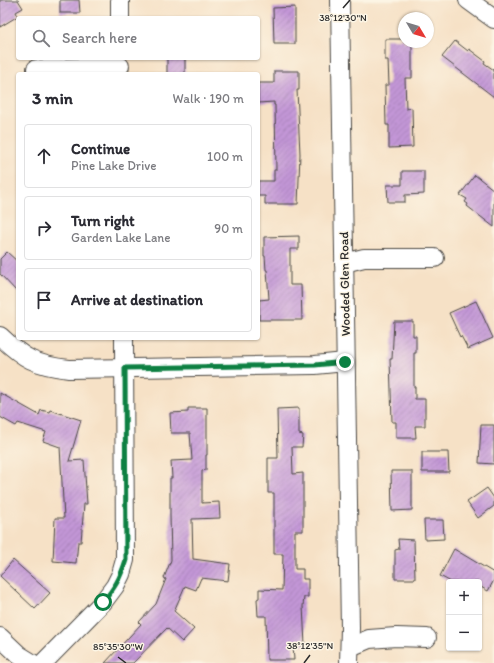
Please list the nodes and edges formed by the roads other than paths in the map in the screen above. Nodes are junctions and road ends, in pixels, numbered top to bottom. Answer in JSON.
{"nodes":[{"id":1,"x":120,"y":0,"type":"edge"},
{"id":2,"x":340,"y":0,"type":"edge"},
{"id":3,"x":468,"y":0,"type":"edge"},
{"id":4,"x":120,"y":16,"type":"edge"},
{"id":5,"x":494,"y":19,"type":"edge"},
{"id":6,"x":120,"y":66,"type":"edge"},
{"id":7,"x":36,"y":69,"type":"dead end"},
{"id":8,"x":435,"y":258,"type":"dead end"},
{"id":9,"x":344,"y":262,"type":"junction"},
{"id":10,"x":0,"y":336,"type":"edge"},
{"id":11,"x":124,"y":340,"type":"edge"},
{"id":12,"x":345,"y":362,"type":"junction"},
{"id":13,"x":125,"y":368,"type":"junction"},
{"id":14,"x":0,"y":637,"type":"edge"},
{"id":15,"x":427,"y":638,"type":"dead end"},
{"id":16,"x":350,"y":655,"type":"edge"},
{"id":17,"x":32,"y":663,"type":"edge"},
{"id":18,"x":43,"y":663,"type":"edge"}],
"edges":[{"from":1,"to":4,"type":"street"},
{"from":2,"to":9,"type":"street","name":"Wooded Glen Road"},
{"from":3,"to":5,"type":"street"},
{"from":6,"to":7,"type":"street"},
{"from":8,"to":9,"type":"street"},
{"from":9,"to":12,"type":"street","name":"Wooded Glen Road"},
{"from":10,"to":13,"type":"street"},
{"from":11,"to":13,"type":"street"},
{"from":12,"to":13,"type":"street"},
{"from":12,"to":16,"type":"street","name":"Wooded Glen Road"},
{"from":13,"to":18,"type":"street"},
{"from":14,"to":17,"type":"street"},
{"from":15,"to":16,"type":"street"}]}
